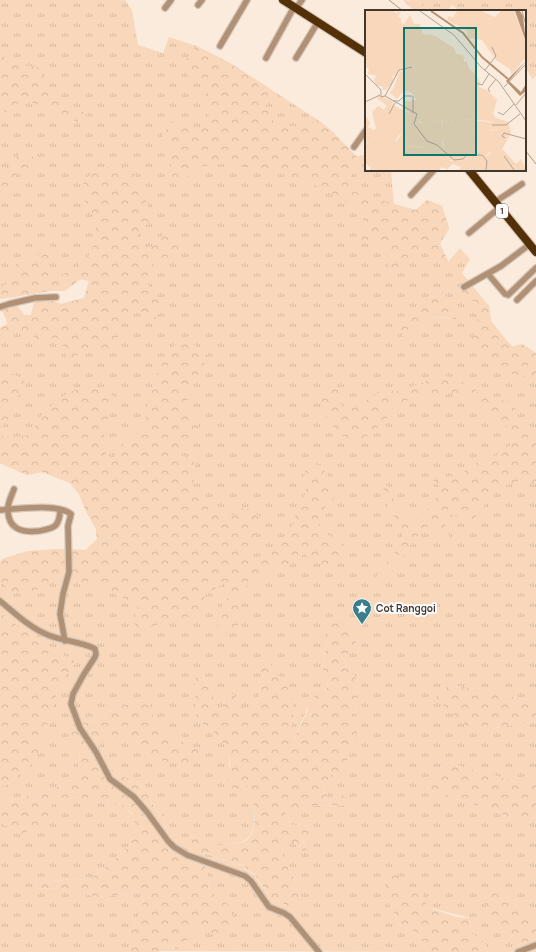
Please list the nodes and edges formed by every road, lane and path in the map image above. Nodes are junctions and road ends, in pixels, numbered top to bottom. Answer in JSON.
{"nodes":[{"id":1,"x":171,"y":0,"type":"edge"},
{"id":2,"x":202,"y":0,"type":"edge"},
{"id":3,"x":247,"y":0,"type":"edge"},
{"id":4,"x":302,"y":0,"type":"edge"},
{"id":5,"x":285,"y":1,"type":"edge"},
{"id":6,"x":198,"y":6,"type":"dead end"},
{"id":7,"x":165,"y":8,"type":"dead end"},
{"id":8,"x":295,"y":8,"type":"junction"},
{"id":9,"x":318,"y":22,"type":"junction"},
{"id":10,"x":220,"y":46,"type":"dead end"},
{"id":11,"x":365,"y":52,"type":"edge"},
{"id":12,"x":266,"y":58,"type":"dead end"},
{"id":13,"x":296,"y":58,"type":"dead end"},
{"id":14,"x":365,"y":131,"type":"edge"},
{"id":15,"x":354,"y":147,"type":"dead end"},
{"id":16,"x":433,"y":171,"type":"edge"},
{"id":17,"x":470,"y":171,"type":"edge"},
{"id":18,"x":522,"y":184,"type":"dead end"},
{"id":19,"x":411,"y":195,"type":"dead end"},
{"id":20,"x":497,"y":205,"type":"junction"},
{"id":21,"x":469,"y":232,"type":"dead end"},
{"id":22,"x":530,"y":244,"type":"junction"},
{"id":23,"x":536,"y":252,"type":"edge"},
{"id":24,"x":536,"y":268,"type":"edge"},
{"id":25,"x":488,"y":274,"type":"junction"},
{"id":26,"x":536,"y":281,"type":"edge"},
{"id":27,"x":464,"y":287,"type":"dead end"},
{"id":28,"x":56,"y":297,"type":"dead end"},
{"id":29,"x":517,"y":300,"type":"dead end"},
{"id":30,"x":0,"y":307,"type":"edge"},
{"id":31,"x":14,"y":489,"type":"dead end"},
{"id":32,"x":0,"y":510,"type":"edge"},
{"id":33,"x":7,"y":510,"type":"junction"},
{"id":34,"x":60,"y":510,"type":"junction"},
{"id":35,"x":0,"y":601,"type":"edge"},
{"id":36,"x":65,"y":641,"type":"junction"},
{"id":37,"x":536,"y":945,"type":"edge"},
{"id":38,"x":319,"y":952,"type":"edge"},
{"id":39,"x":518,"y":952,"type":"edge"}],
"edges":[{"from":1,"to":7,"type":"street"},
{"from":2,"to":6,"type":"street"},
{"from":3,"to":10,"type":"street"},
{"from":4,"to":8,"type":"street"},
{"from":5,"to":8,"type":"highway"},
{"from":8,"to":9,"type":"highway"},
{"from":8,"to":12,"type":"street"},
{"from":9,"to":11,"type":"highway"},
{"from":9,"to":13,"type":"street"},
{"from":14,"to":15,"type":"street"},
{"from":16,"to":19,"type":"street"},
{"from":17,"to":20,"type":"highway","number":"1"},
{"from":18,"to":20,"type":"street"},
{"from":20,"to":21,"type":"street"},
{"from":20,"to":22,"type":"highway","number":"1"},
{"from":22,"to":23,"type":"highway","number":"1"},
{"from":22,"to":25,"type":"street"},
{"from":24,"to":25,"type":"street"},
{"from":25,"to":27,"type":"street"},
{"from":26,"to":29,"type":"street"},
{"from":28,"to":30,"type":"street"},
{"from":31,"to":33,"type":"street"},
{"from":32,"to":33,"type":"street"},
{"from":33,"to":34,"type":"street"},
{"from":33,"to":34,"type":"street"},
{"from":34,"to":36,"type":"street"},
{"from":35,"to":36,"type":"street"},
{"from":36,"to":38,"type":"street"},
{"from":37,"to":39,"type":"street"}]}
